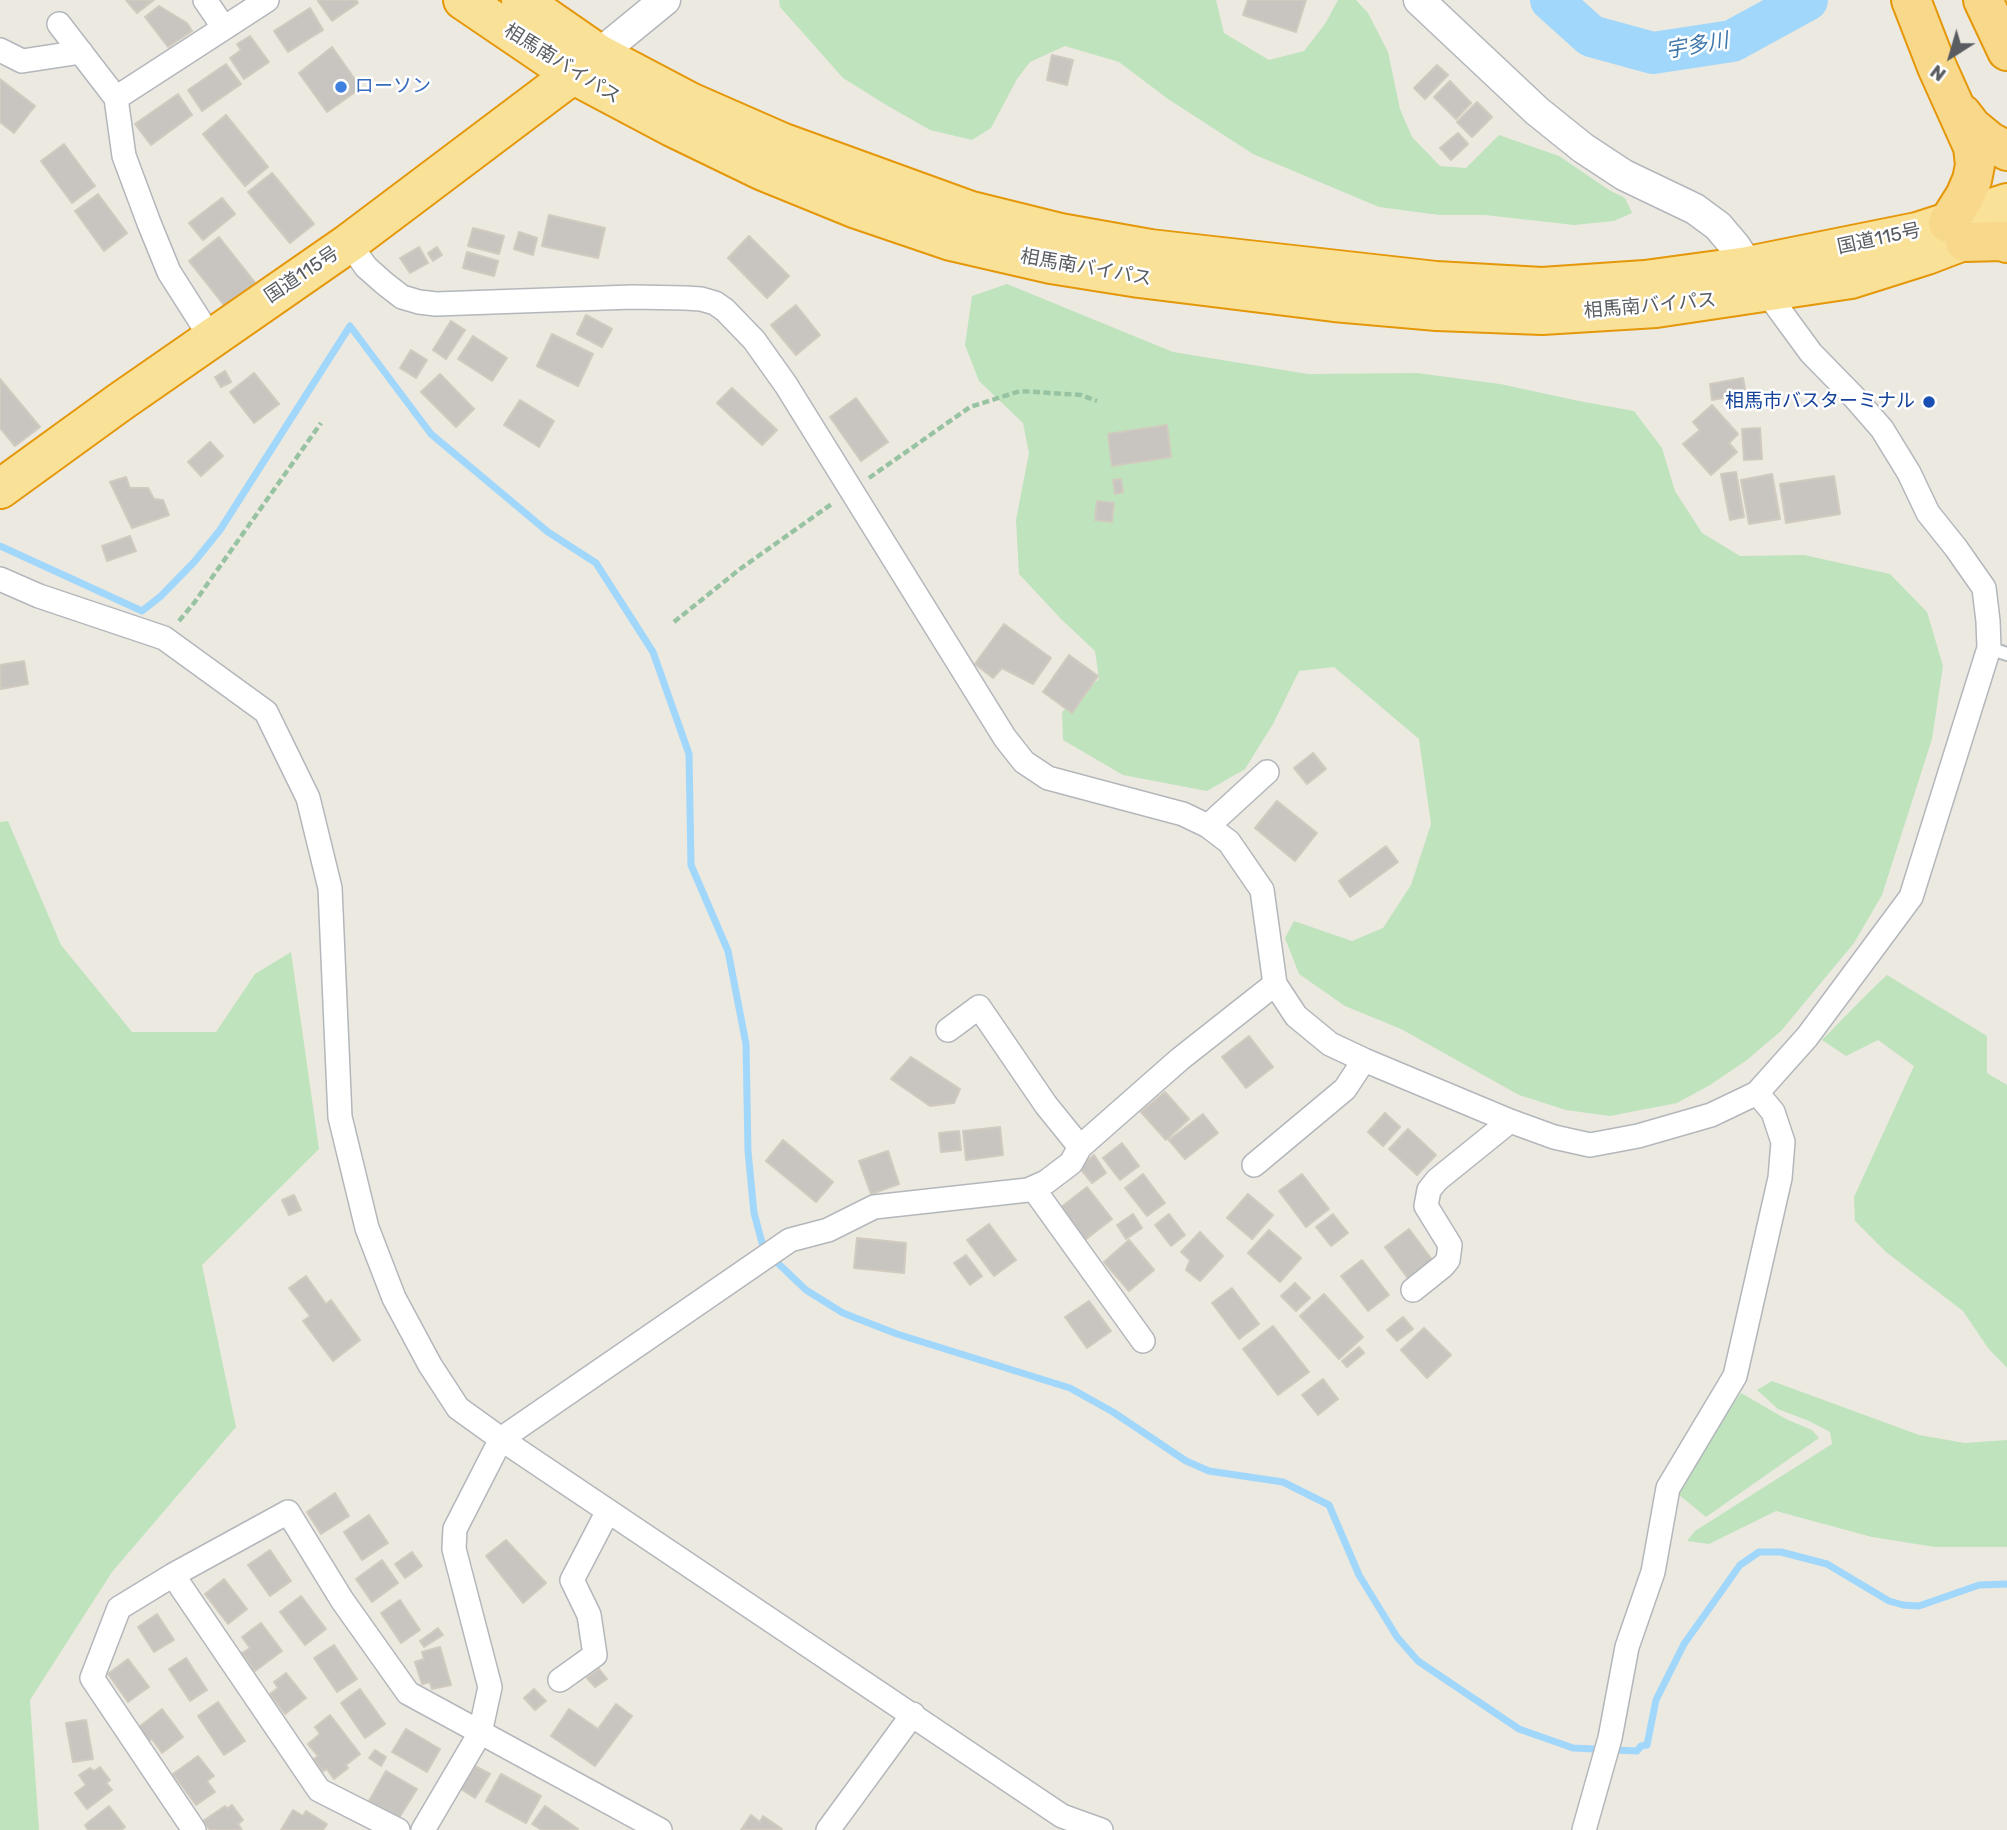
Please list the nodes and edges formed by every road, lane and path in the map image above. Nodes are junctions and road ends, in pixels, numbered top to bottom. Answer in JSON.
{"nodes":[{"id":1,"x":205,"y":0,"type":"edge"},
{"id":2,"x":267,"y":0,"type":"edge"},
{"id":3,"x":463,"y":0,"type":"edge"},
{"id":4,"x":521,"y":0,"type":"edge"},
{"id":5,"x":666,"y":0,"type":"edge"},
{"id":6,"x":1419,"y":0,"type":"edge"},
{"id":7,"x":1911,"y":0,"type":"edge"},
{"id":8,"x":1983,"y":0,"type":"edge"},
{"id":9,"x":58,"y":24,"type":"dead end"},
{"id":10,"x":223,"y":28,"type":"junction"},
{"id":11,"x":0,"y":50,"type":"edge"},
{"id":12,"x":2007,"y":51,"type":"edge"},
{"id":13,"x":81,"y":52,"type":"junction"},
{"id":14,"x":586,"y":64,"type":"junction"},
{"id":15,"x":116,"y":98,"type":"junction"},
{"id":16,"x":1954,"y":105,"type":"junction"},
{"id":17,"x":2007,"y":151,"type":"edge"},
{"id":18,"x":2007,"y":203,"type":"edge"},
{"id":19,"x":2007,"y":225,"type":"edge"},
{"id":20,"x":1956,"y":232,"type":"junction"},
{"id":21,"x":349,"y":243,"type":"junction"},
{"id":22,"x":2007,"y":243,"type":"edge"},
{"id":23,"x":1758,"y":280,"type":"junction"},
{"id":24,"x":211,"y":338,"type":"junction"},
{"id":25,"x":1097,"y":401,"type":"dead end"},
{"id":26,"x":321,"y":423,"type":"dead end"},
{"id":27,"x":0,"y":489,"type":"edge"},
{"id":28,"x":851,"y":490,"type":"junction"},
{"id":29,"x":0,"y":579,"type":"edge"},
{"id":30,"x":674,"y":622,"type":"dead end"},
{"id":31,"x":164,"y":638,"type":"junction"},
{"id":32,"x":1998,"y":651,"type":"edge"},
{"id":33,"x":1266,"y":772,"type":"dead end"},
{"id":34,"x":1208,"y":826,"type":"junction"},
{"id":35,"x":1275,"y":984,"type":"junction"},
{"id":36,"x":948,"y":1030,"type":"dead end"},
{"id":37,"x":1364,"y":1060,"type":"junction"},
{"id":38,"x":1757,"y":1093,"type":"junction"},
{"id":39,"x":1510,"y":1121,"type":"junction"},
{"id":40,"x":1080,"y":1147,"type":"junction"},
{"id":41,"x":1254,"y":1165,"type":"dead end"},
{"id":42,"x":1033,"y":1188,"type":"junction"},
{"id":43,"x":1413,"y":1290,"type":"dead end"},
{"id":44,"x":1143,"y":1341,"type":"dead end"},
{"id":45,"x":501,"y":1439,"type":"junction"},
{"id":46,"x":608,"y":1511,"type":"junction"},
{"id":47,"x":173,"y":1575,"type":"junction"},
{"id":48,"x":560,"y":1680,"type":"dead end"},
{"id":49,"x":913,"y":1714,"type":"junction"},
{"id":50,"x":480,"y":1733,"type":"junction"},
{"id":51,"x":1058,"y":1823,"type":"edge"},
{"id":52,"x":194,"y":1830,"type":"edge"},
{"id":53,"x":398,"y":1830,"type":"edge"},
{"id":54,"x":423,"y":1830,"type":"edge"},
{"id":55,"x":660,"y":1830,"type":"edge"},
{"id":56,"x":828,"y":1830,"type":"edge"},
{"id":57,"x":1101,"y":1830,"type":"edge"},
{"id":58,"x":1584,"y":1830,"type":"edge"}],
"edges":[{"from":1,"to":10,"type":"street"},
{"from":2,"to":10,"type":"street"},
{"from":3,"to":14,"type":"highway","name":"相馬南バイパス"},
{"from":4,"to":14,"type":"highway","name":"相馬南バイパス"},
{"from":5,"to":14,"type":"street"},
{"from":6,"to":23,"type":"street"},
{"from":7,"to":16,"type":"highway"},
{"from":8,"to":12,"type":"highway"},
{"from":9,"to":13,"type":"street"},
{"from":10,"to":15,"type":"street"},
{"from":11,"to":13,"type":"street"},
{"from":13,"to":15,"type":"street"},
{"from":14,"to":21,"type":"highway","name":"国道115号"},
{"from":14,"to":23,"type":"highway","name":"相馬南バイパス"},
{"from":15,"to":24,"type":"street"},
{"from":16,"to":17,"type":"highway"},
{"from":16,"to":20,"type":"highway"},
{"from":18,"to":20,"type":"highway","name":"国道115号"},
{"from":19,"to":20,"type":"highway","name":"国道115号"},
{"from":20,"to":22,"type":"highway"},
{"from":20,"to":23,"type":"highway","name":"国道115号"},
{"from":21,"to":24,"type":"highway","name":"国道115号"},
{"from":21,"to":28,"type":"street"},
{"from":23,"to":32,"type":"street"},
{"from":24,"to":27,"type":"highway","name":"国道115号"},
{"from":25,"to":28,"type":"path"},
{"from":26,"to":31,"type":"path"},
{"from":28,"to":30,"type":"path"},
{"from":28,"to":34,"type":"street"},
{"from":29,"to":31,"type":"street"},
{"from":31,"to":45,"type":"street"},
{"from":32,"to":38,"type":"street"},
{"from":33,"to":34,"type":"street"},
{"from":34,"to":35,"type":"street"},
{"from":35,"to":37,"type":"street"},
{"from":35,"to":40,"type":"street"},
{"from":36,"to":40,"type":"street"},
{"from":37,"to":39,"type":"street"},
{"from":37,"to":41,"type":"street"},
{"from":38,"to":39,"type":"street"},
{"from":38,"to":58,"type":"street"},
{"from":39,"to":43,"type":"street"},
{"from":40,"to":42,"type":"street"},
{"from":42,"to":44,"type":"street"},
{"from":42,"to":45,"type":"street"},
{"from":45,"to":46,"type":"street"},
{"from":45,"to":50,"type":"street"},
{"from":46,"to":48,"type":"street"},
{"from":46,"to":49,"type":"street"},
{"from":47,"to":50,"type":"street"},
{"from":47,"to":52,"type":"street"},
{"from":47,"to":53,"type":"street"},
{"from":49,"to":51,"type":"street"},
{"from":49,"to":56,"type":"street"},
{"from":50,"to":54,"type":"street"},
{"from":50,"to":55,"type":"street"},
{"from":51,"to":57,"type":"street"}]}
